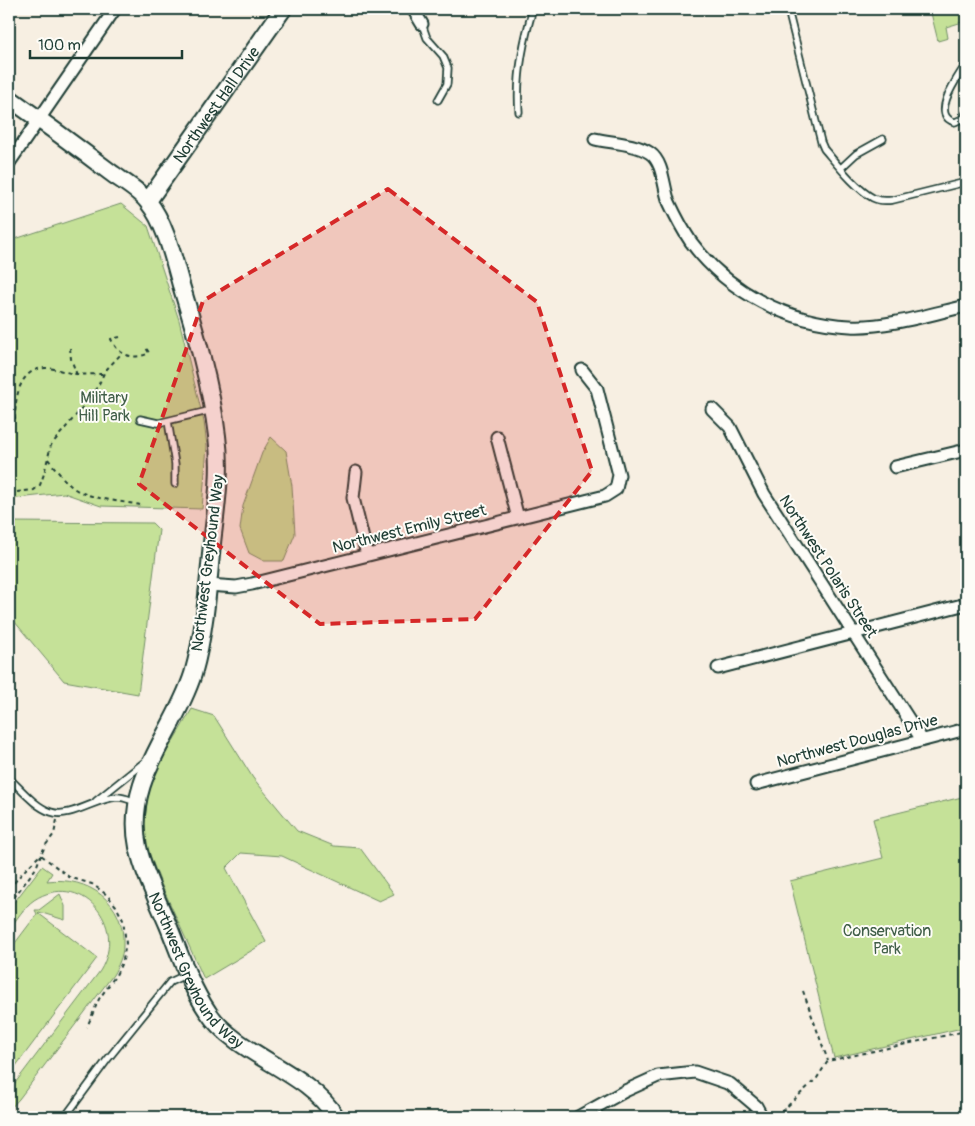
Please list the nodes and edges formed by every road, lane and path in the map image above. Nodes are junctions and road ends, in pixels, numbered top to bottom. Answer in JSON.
{"nodes":[{"id":1,"x":115,"y":9,"type":"edge"},
{"id":2,"x":282,"y":9,"type":"edge"},
{"id":3,"x":412,"y":9,"type":"edge"},
{"id":4,"x":534,"y":9,"type":"edge"},
{"id":5,"x":790,"y":18,"type":"dead end"},
{"id":6,"x":422,"y":24,"type":"joint"},
{"id":7,"x":966,"y":64,"type":"edge"},
{"id":8,"x":9,"y":98,"type":"edge"},
{"id":9,"x":438,"y":100,"type":"dead end"},
{"id":10,"x":519,"y":112,"type":"dead end"},
{"id":11,"x":966,"y":113,"type":"edge"},
{"id":12,"x":38,"y":118,"type":"junction"},
{"id":13,"x":883,"y":138,"type":"dead end"},
{"id":14,"x":595,"y":139,"type":"dead end"},
{"id":15,"x":9,"y":162,"type":"edge"},
{"id":16,"x":840,"y":168,"type":"junction"},
{"id":17,"x":966,"y":182,"type":"edge"},
{"id":18,"x":148,"y":201,"type":"junction"},
{"id":19,"x":966,"y":306,"type":"edge"},
{"id":20,"x":120,"y":337,"type":"dead end"},
{"id":21,"x":145,"y":346,"type":"dead end"},
{"id":22,"x":70,"y":348,"type":"dead end"},
{"id":23,"x":122,"y":353,"type":"junction"},
{"id":24,"x":582,"y":370,"type":"dead end"},
{"id":25,"x":77,"y":374,"type":"junction"},
{"id":26,"x":103,"y":374,"type":"junction"},
{"id":27,"x":712,"y":409,"type":"dead end"},
{"id":28,"x":214,"y":410,"type":"junction"},
{"id":29,"x":15,"y":419,"type":"dead end"},
{"id":30,"x":140,"y":419,"type":"dead end"},
{"id":31,"x":168,"y":421,"type":"junction"},
{"id":32,"x":497,"y":437,"type":"dead end"},
{"id":33,"x":966,"y":450,"type":"edge"},
{"id":34,"x":48,"y":459,"type":"junction"},
{"id":35,"x":895,"y":467,"type":"dead end"},
{"id":36,"x":356,"y":472,"type":"dead end"},
{"id":37,"x":175,"y":484,"type":"dead end"},
{"id":38,"x":9,"y":493,"type":"edge"},
{"id":39,"x":140,"y":505,"type":"dead end"},
{"id":40,"x":518,"y":518,"type":"junction"},
{"id":41,"x":367,"y":555,"type":"junction"},
{"id":42,"x":208,"y":585,"type":"junction"},
{"id":43,"x":966,"y":604,"type":"edge"},
{"id":44,"x":854,"y":634,"type":"junction"},
{"id":45,"x":718,"y":668,"type":"dead end"},
{"id":46,"x":966,"y":728,"type":"edge"},
{"id":47,"x":922,"y":740,"type":"junction"},
{"id":48,"x":155,"y":754,"type":"junction"},
{"id":49,"x":9,"y":778,"type":"edge"},
{"id":50,"x":756,"y":784,"type":"dead end"},
{"id":51,"x":94,"y":802,"type":"junction"},
{"id":52,"x":136,"y":803,"type":"junction"},
{"id":53,"x":59,"y":814,"type":"junction"},
{"id":54,"x":41,"y":855,"type":"junction"},
{"id":55,"x":9,"y":889,"type":"edge"},
{"id":56,"x":9,"y":904,"type":"edge"},
{"id":57,"x":188,"y":973,"type":"junction"},
{"id":58,"x":803,"y":991,"type":"dead end"},
{"id":59,"x":87,"y":1027,"type":"dead end"},
{"id":60,"x":966,"y":1031,"type":"edge"},
{"id":61,"x":828,"y":1061,"type":"junction"},
{"id":62,"x":65,"y":1117,"type":"edge"},
{"id":63,"x":336,"y":1117,"type":"edge"},
{"id":64,"x":578,"y":1117,"type":"edge"},
{"id":65,"x":762,"y":1117,"type":"edge"},
{"id":66,"x":776,"y":1117,"type":"edge"}],
"edges":[{"from":1,"to":12,"type":"street"},
{"from":2,"to":18,"type":"street","name":"Northwest Hall Drive"},
{"from":3,"to":6,"type":"street"},
{"from":4,"to":10,"type":"lane"},
{"from":5,"to":16,"type":"lane"},
{"from":6,"to":9,"type":"lane"},
{"from":7,"to":11,"type":"lane"},
{"from":8,"to":12,"type":"street"},
{"from":12,"to":15,"type":"street"},
{"from":12,"to":18,"type":"street"},
{"from":13,"to":16,"type":"lane"},
{"from":14,"to":19,"type":"street"},
{"from":16,"to":17,"type":"lane"},
{"from":18,"to":28,"type":"street","name":"Northwest Greyhound Way"},
{"from":20,"to":23,"type":"path"},
{"from":21,"to":23,"type":"path"},
{"from":22,"to":25,"type":"path"},
{"from":23,"to":26,"type":"path"},
{"from":24,"to":40,"type":"street","name":"Northwest Emily Street"},
{"from":25,"to":26,"type":"path"},
{"from":25,"to":29,"type":"path"},
{"from":26,"to":34,"type":"path"},
{"from":27,"to":44,"type":"street","name":"Northwest Polaris Street"},
{"from":28,"to":31,"type":"lane"},
{"from":28,"to":42,"type":"street","name":"Northwest Greyhound Way"},
{"from":30,"to":31,"type":"lane"},
{"from":31,"to":37,"type":"lane"},
{"from":32,"to":40,"type":"street"},
{"from":33,"to":35,"type":"street"},
{"from":34,"to":38,"type":"path"},
{"from":34,"to":39,"type":"path"},
{"from":36,"to":41,"type":"street"},
{"from":40,"to":41,"type":"street","name":"Northwest Emily Street"},
{"from":41,"to":42,"type":"street","name":"Northwest Emily Street"},
{"from":42,"to":48,"type":"street","name":"Northwest Greyhound Way"},
{"from":43,"to":44,"type":"street"},
{"from":44,"to":45,"type":"street"},
{"from":44,"to":47,"type":"street","name":"Northwest Polaris Street"},
{"from":46,"to":47,"type":"street","name":"Northwest Douglas Drive"},
{"from":47,"to":50,"type":"street","name":"Northwest Douglas Drive"},
{"from":48,"to":51,"type":"lane"},
{"from":48,"to":52,"type":"street","name":"Northwest Greyhound Way"},
{"from":49,"to":53,"type":"lane"},
{"from":51,"to":52,"type":"lane"},
{"from":51,"to":53,"type":"lane"},
{"from":52,"to":57,"type":"street","name":"Northwest Greyhound Way"},
{"from":53,"to":54,"type":"path"},
{"from":54,"to":55,"type":"path"},
{"from":54,"to":56,"type":"path"},
{"from":54,"to":59,"type":"path"},
{"from":57,"to":62,"type":"lane"},
{"from":57,"to":63,"type":"street","name":"Northwest Greyhound Way"},
{"from":58,"to":61,"type":"path"},
{"from":60,"to":61,"type":"path"},
{"from":61,"to":66,"type":"path"},
{"from":64,"to":65,"type":"street"}]}
